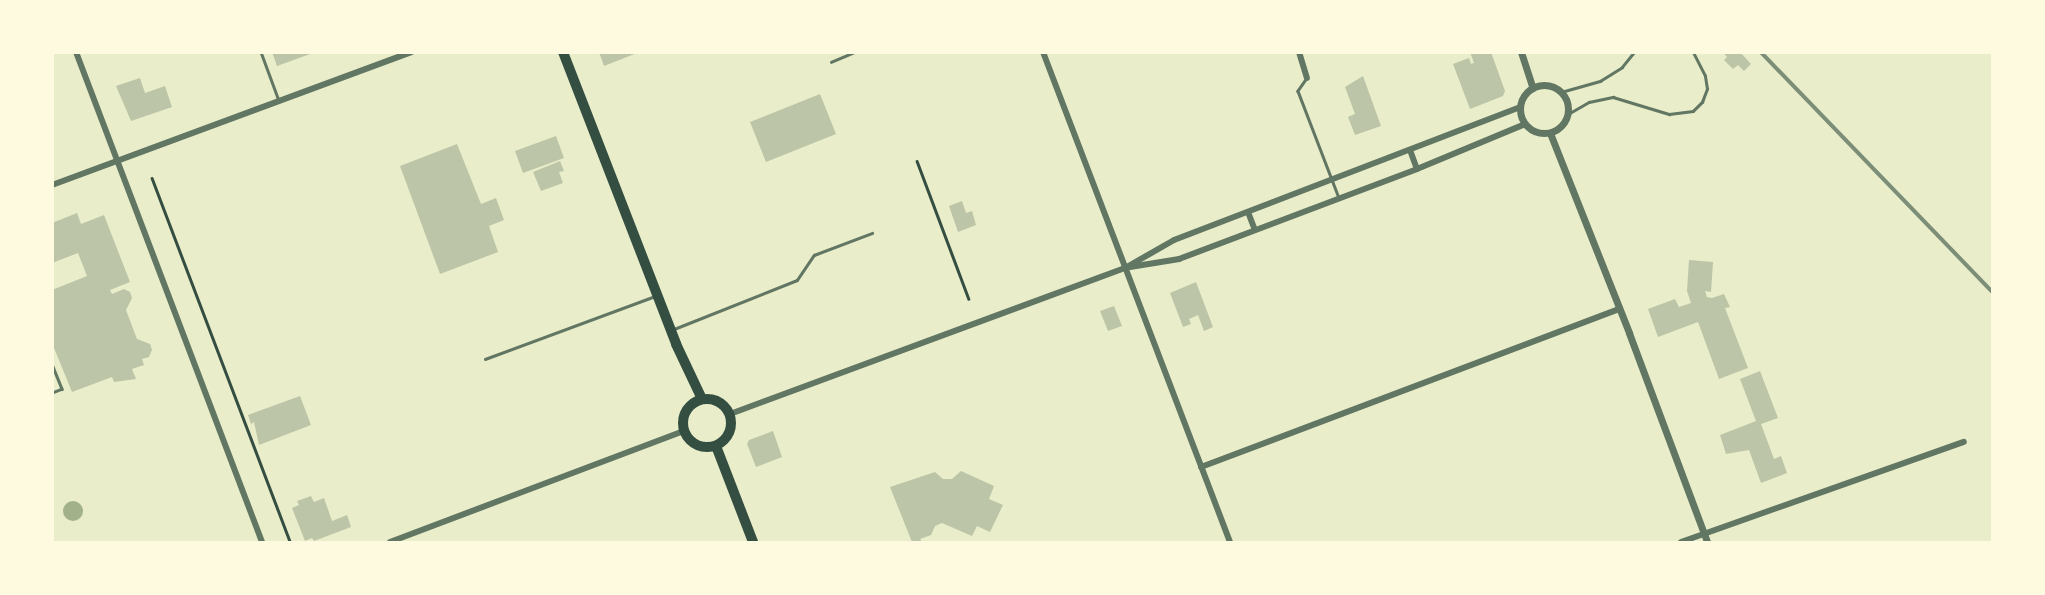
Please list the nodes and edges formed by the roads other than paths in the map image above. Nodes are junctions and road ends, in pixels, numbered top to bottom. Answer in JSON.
{"nodes":[{"id":1,"x":76,"y":52,"type":"edge"},
{"id":2,"x":261,"y":52,"type":"edge"},
{"id":3,"x":411,"y":52,"type":"edge"},
{"id":4,"x":562,"y":52,"type":"edge"},
{"id":5,"x":855,"y":52,"type":"edge"},
{"id":6,"x":1043,"y":52,"type":"edge"},
{"id":7,"x":1298,"y":52,"type":"edge"},
{"id":8,"x":1521,"y":52,"type":"edge"},
{"id":9,"x":1634,"y":52,"type":"edge"},
{"id":10,"x":1693,"y":52,"type":"edge"},
{"id":11,"x":831,"y":62,"type":"dead end"},
{"id":12,"x":1307,"y":78,"type":"joint"},
{"id":13,"x":1533,"y":88,"type":"junction"},
{"id":14,"x":1561,"y":92,"type":"junction"},
{"id":15,"x":279,"y":101,"type":"junction"},
{"id":16,"x":1520,"y":107,"type":"junction"},
{"id":17,"x":1568,"y":114,"type":"junction"},
{"id":18,"x":1525,"y":124,"type":"junction"},
{"id":19,"x":1550,"y":133,"type":"junction"},
{"id":20,"x":1410,"y":150,"type":"junction"},
{"id":21,"x":117,"y":162,"type":"junction"},
{"id":22,"x":1417,"y":169,"type":"junction"},
{"id":23,"x":1332,"y":179,"type":"junction"},
{"id":24,"x":52,"y":186,"type":"edge"},
{"id":25,"x":1339,"y":198,"type":"junction"},
{"id":26,"x":1248,"y":212,"type":"junction"},
{"id":27,"x":1255,"y":230,"type":"junction"},
{"id":28,"x":872,"y":233,"type":"dead end"},
{"id":29,"x":1125,"y":268,"type":"junction"},
{"id":30,"x":658,"y":294,"type":"junction"},
{"id":31,"x":1620,"y":309,"type":"junction"},
{"id":32,"x":671,"y":331,"type":"junction"},
{"id":33,"x":485,"y":359,"type":"dead end"},
{"id":34,"x":52,"y":365,"type":"edge"},
{"id":35,"x":52,"y":393,"type":"edge"},
{"id":36,"x":702,"y":399,"type":"junction"},
{"id":37,"x":730,"y":414,"type":"junction"},
{"id":38,"x":684,"y":430,"type":"junction"},
{"id":39,"x":1964,"y":442,"type":"dead end"},
{"id":40,"x":716,"y":446,"type":"junction"},
{"id":41,"x":1201,"y":467,"type":"junction"},
{"id":42,"x":1705,"y":539,"type":"edge"},
{"id":43,"x":262,"y":542,"type":"edge"},
{"id":44,"x":390,"y":542,"type":"edge"},
{"id":45,"x":752,"y":542,"type":"edge"},
{"id":46,"x":1230,"y":542,"type":"edge"},
{"id":47,"x":1681,"y":542,"type":"edge"}],
"edges":[{"from":1,"to":21,"type":"street"},
{"from":2,"to":15,"type":"lane"},
{"from":3,"to":15,"type":"street"},
{"from":4,"to":30,"type":"main road"},
{"from":5,"to":11,"type":"lane"},
{"from":6,"to":29,"type":"street"},
{"from":7,"to":12,"type":"street"},
{"from":8,"to":13,"type":"street"},
{"from":9,"to":14,"type":"lane"},
{"from":10,"to":17,"type":"lane"},
{"from":12,"to":23,"type":"lane"},
{"from":13,"to":14,"type":"street"},
{"from":13,"to":16,"type":"street"},
{"from":14,"to":17,"type":"street"},
{"from":15,"to":21,"type":"street"},
{"from":16,"to":18,"type":"street"},
{"from":16,"to":20,"type":"street"},
{"from":17,"to":19,"type":"street"},
{"from":18,"to":19,"type":"street"},
{"from":18,"to":22,"type":"street"},
{"from":19,"to":31,"type":"street"},
{"from":20,"to":22,"type":"street"},
{"from":20,"to":23,"type":"street"},
{"from":21,"to":24,"type":"street"},
{"from":21,"to":43,"type":"street"},
{"from":22,"to":25,"type":"street"},
{"from":23,"to":25,"type":"lane"},
{"from":23,"to":26,"type":"street"},
{"from":25,"to":27,"type":"street"},
{"from":26,"to":27,"type":"street"},
{"from":26,"to":29,"type":"street"},
{"from":27,"to":29,"type":"street"},
{"from":28,"to":32,"type":"lane"},
{"from":29,"to":37,"type":"street"},
{"from":29,"to":41,"type":"street"},
{"from":30,"to":32,"type":"main road"},
{"from":30,"to":33,"type":"lane"},
{"from":31,"to":41,"type":"street"},
{"from":31,"to":42,"type":"street"},
{"from":32,"to":36,"type":"main road"},
{"from":34,"to":35,"type":"lane"},
{"from":36,"to":37,"type":"main road"},
{"from":36,"to":38,"type":"main road"},
{"from":37,"to":40,"type":"main road"},
{"from":38,"to":40,"type":"main road"},
{"from":38,"to":44,"type":"street"},
{"from":39,"to":42,"type":"street"},
{"from":40,"to":45,"type":"main road"},
{"from":41,"to":46,"type":"street"},
{"from":42,"to":47,"type":"street"}]}
